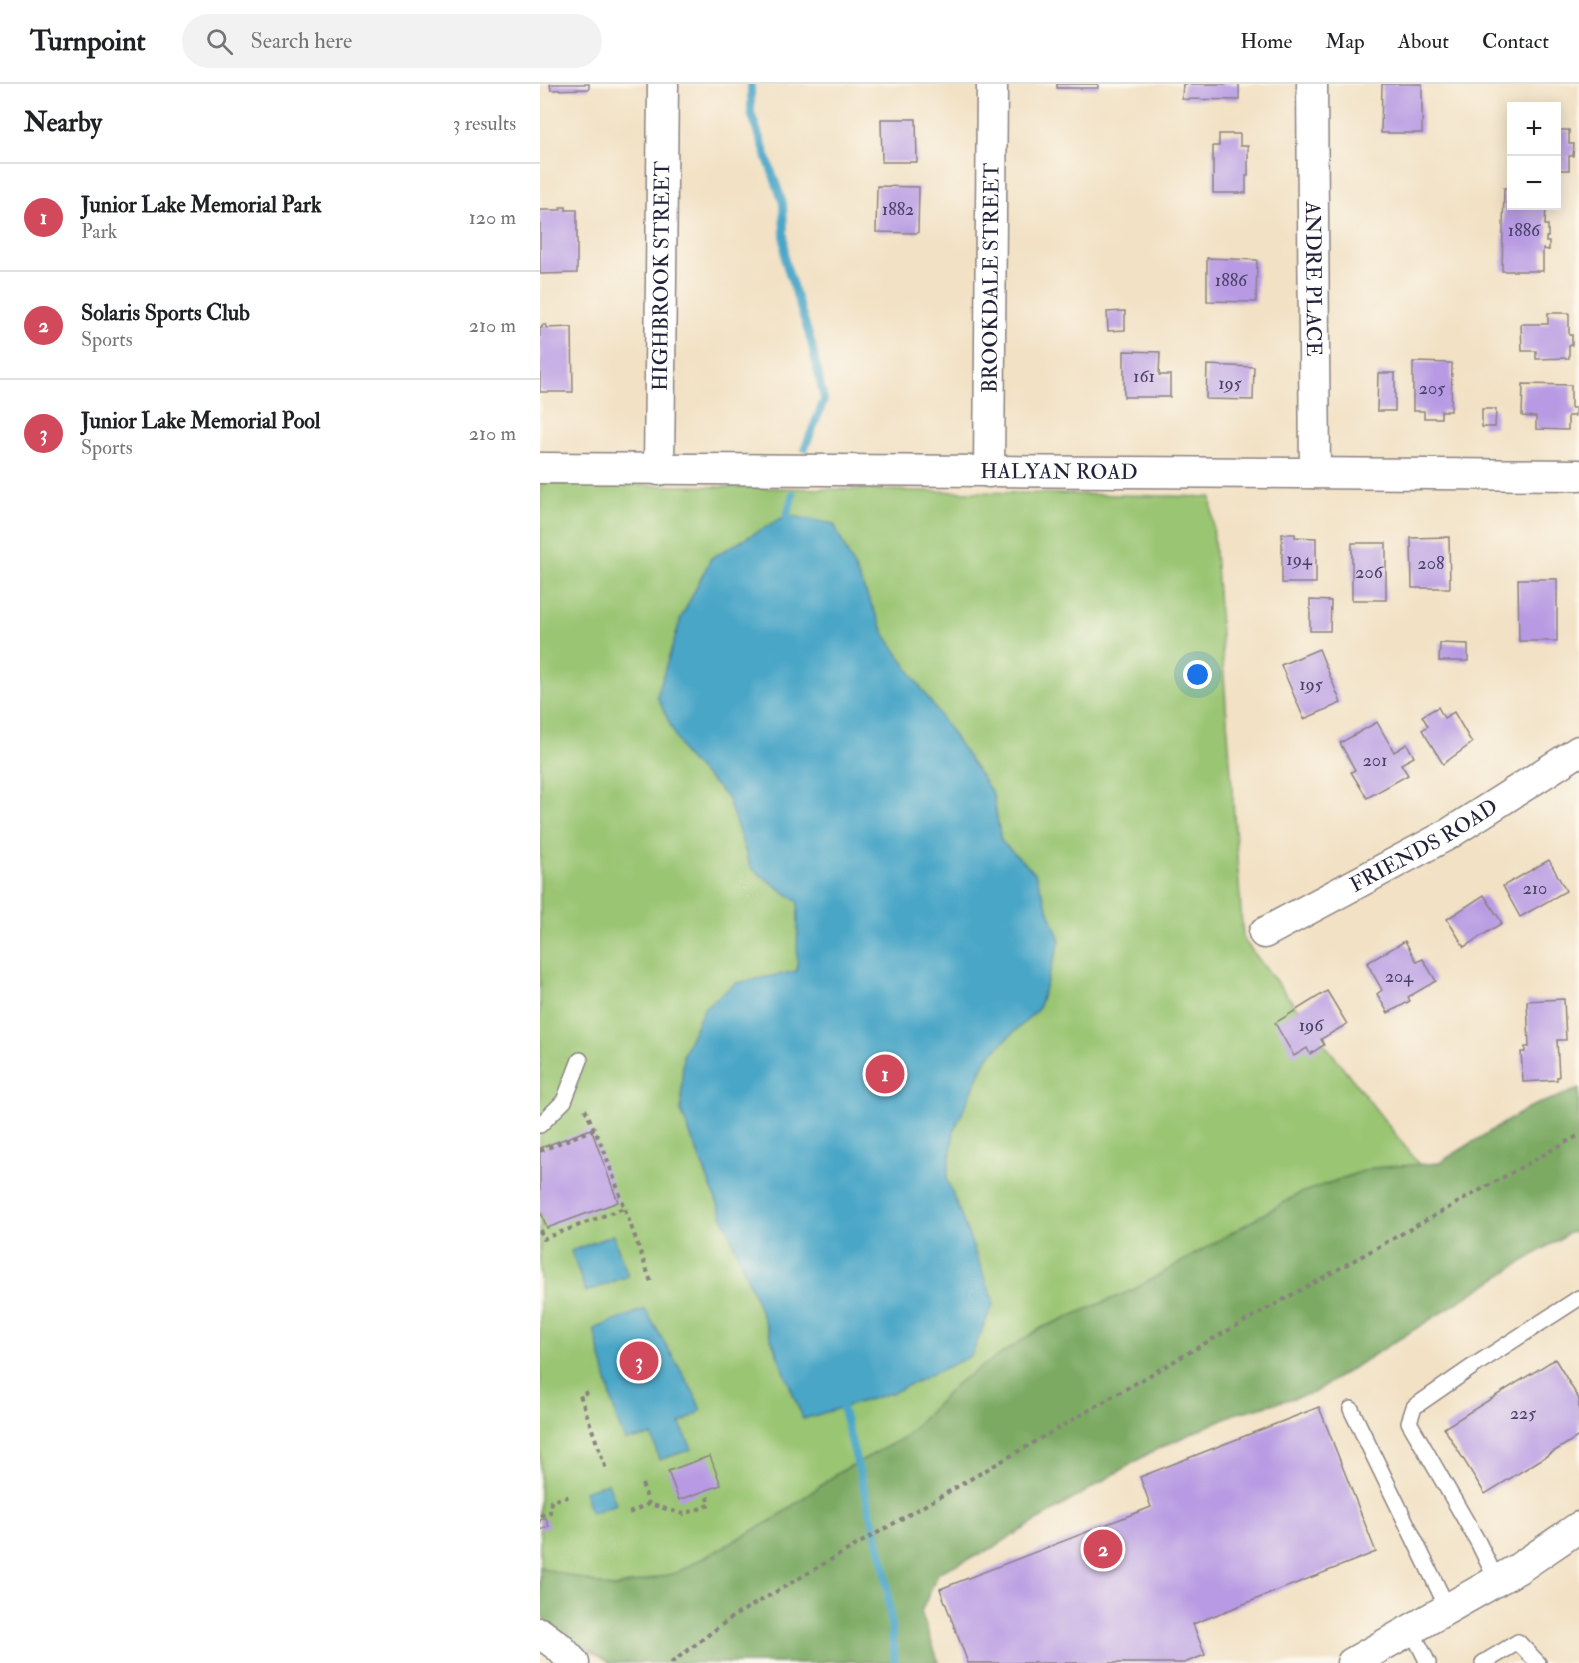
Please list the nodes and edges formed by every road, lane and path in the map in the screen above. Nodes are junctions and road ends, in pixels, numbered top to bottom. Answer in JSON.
{"nodes":[{"id":1,"x":663,"y":84,"type":"edge"},
{"id":2,"x":992,"y":84,"type":"edge"},
{"id":3,"x":1312,"y":84,"type":"edge"},
{"id":4,"x":540,"y":468,"type":"edge"},
{"id":5,"x":659,"y":470,"type":"junction"},
{"id":6,"x":989,"y":472,"type":"junction"},
{"id":7,"x":1315,"y":473,"type":"junction"},
{"id":8,"x":1579,"y":475,"type":"edge"},
{"id":9,"x":1579,"y":751,"type":"edge"},
{"id":10,"x":1264,"y":933,"type":"dead end"},
{"id":11,"x":580,"y":1060,"type":"dead end"},
{"id":12,"x":572,"y":1081,"type":"junction"},
{"id":13,"x":540,"y":1125,"type":"edge"},
{"id":14,"x":594,"y":1129,"type":"junction"},
{"id":15,"x":1579,"y":1134,"type":"edge"},
{"id":16,"x":540,"y":1151,"type":"edge"},
{"id":17,"x":624,"y":1208,"type":"junction"},
{"id":18,"x":540,"y":1230,"type":"edge"},
{"id":19,"x":651,"y":1282,"type":"dead end"},
{"id":20,"x":1579,"y":1298,"type":"edge"},
{"id":21,"x":588,"y":1392,"type":"dead end"},
{"id":22,"x":1352,"y":1408,"type":"dead end"},
{"id":23,"x":607,"y":1472,"type":"dead end"},
{"id":24,"x":642,"y":1484,"type":"dead end"},
{"id":25,"x":707,"y":1494,"type":"dead end"},
{"id":26,"x":571,"y":1496,"type":"dead end"},
{"id":27,"x":649,"y":1504,"type":"junction"},
{"id":28,"x":629,"y":1513,"type":"dead end"},
{"id":29,"x":540,"y":1516,"type":"edge"},
{"id":30,"x":1579,"y":1527,"type":"edge"},
{"id":31,"x":1497,"y":1581,"type":"junction"},
{"id":32,"x":1448,"y":1609,"type":"junction"},
{"id":33,"x":1411,"y":1629,"type":"junction"},
{"id":34,"x":540,"y":1633,"type":"edge"},
{"id":35,"x":573,"y":1663,"type":"edge"},
{"id":36,"x":671,"y":1663,"type":"edge"},
{"id":37,"x":1352,"y":1663,"type":"edge"},
{"id":38,"x":1428,"y":1663,"type":"edge"},
{"id":39,"x":1482,"y":1663,"type":"edge"},
{"id":40,"x":1538,"y":1663,"type":"edge"}],
"edges":[{"from":1,"to":5,"type":"street","name":"HIGHBROOK STREET"},
{"from":2,"to":6,"type":"street","name":"BROOKDALE STREET"},
{"from":3,"to":7,"type":"street","name":"ANDRE PLACE"},
{"from":4,"to":5,"type":"street","name":"HALYAN ROAD"},
{"from":5,"to":6,"type":"street","name":"HALYAN ROAD"},
{"from":6,"to":7,"type":"street","name":"HALYAN ROAD"},
{"from":7,"to":8,"type":"street","name":"HALYAN ROAD"},
{"from":9,"to":10,"type":"street","name":"FRIENDS ROAD"},
{"from":11,"to":12,"type":"lane"},
{"from":12,"to":13,"type":"lane"},
{"from":12,"to":14,"type":"path"},
{"from":14,"to":16,"type":"path"},
{"from":14,"to":17,"type":"path"},
{"from":15,"to":36,"type":"path"},
{"from":17,"to":18,"type":"path"},
{"from":17,"to":19,"type":"path"},
{"from":20,"to":31,"type":"lane"},
{"from":21,"to":23,"type":"path"},
{"from":22,"to":32,"type":"lane"},
{"from":24,"to":27,"type":"path"},
{"from":25,"to":27,"type":"path"},
{"from":26,"to":29,"type":"path"},
{"from":27,"to":28,"type":"path"},
{"from":30,"to":31,"type":"street"},
{"from":31,"to":32,"type":"street"},
{"from":32,"to":33,"type":"street"},
{"from":33,"to":37,"type":"street"},
{"from":33,"to":38,"type":"lane"},
{"from":34,"to":35,"type":"street"},
{"from":39,"to":40,"type":"lane"}]}
